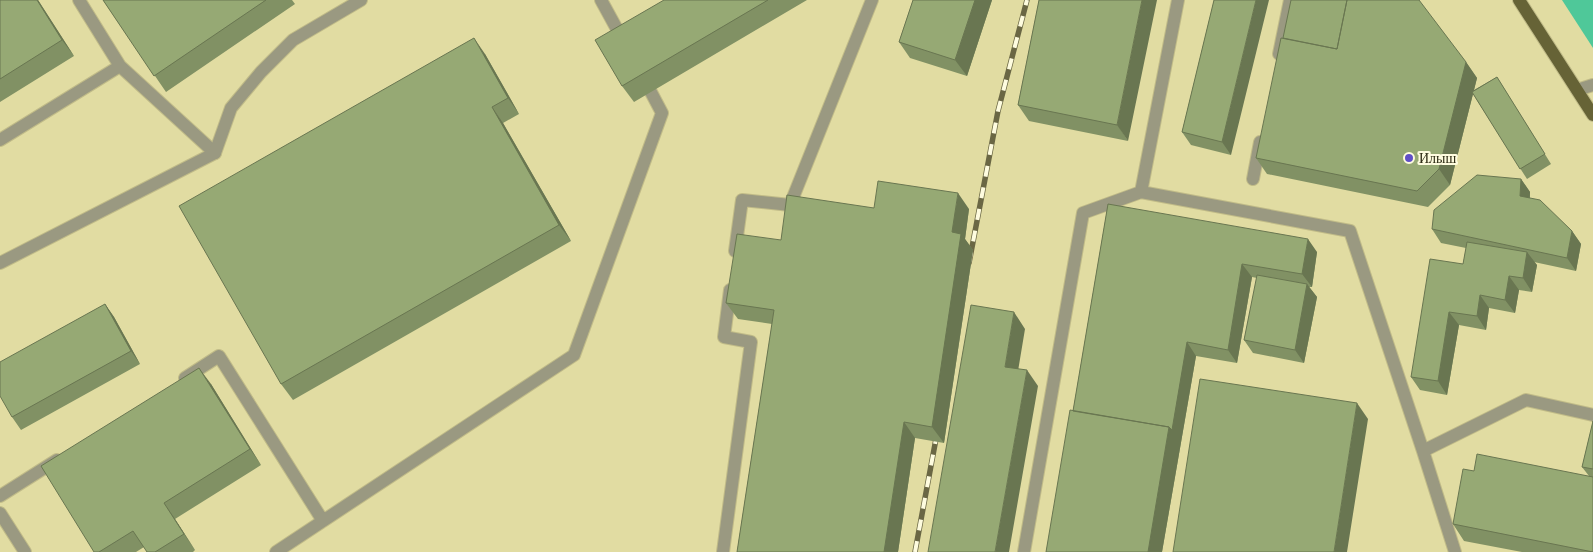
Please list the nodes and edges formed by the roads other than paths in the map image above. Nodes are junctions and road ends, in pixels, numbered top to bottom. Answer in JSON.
{"nodes":[{"id":1,"x":79,"y":0,"type":"edge"},
{"id":2,"x":361,"y":0,"type":"edge"},
{"id":3,"x":601,"y":0,"type":"edge"},
{"id":4,"x":872,"y":0,"type":"edge"},
{"id":5,"x":1178,"y":0,"type":"edge"},
{"id":6,"x":1290,"y":0,"type":"edge"},
{"id":7,"x":1519,"y":0,"type":"edge"},
{"id":8,"x":629,"y":52,"type":"edge"},
{"id":9,"x":120,"y":66,"type":"junction"},
{"id":10,"x":1276,"y":66,"type":"edge"},
{"id":11,"x":639,"y":70,"type":"edge"},
{"id":12,"x":1593,"y":85,"type":"edge"},
{"id":13,"x":1577,"y":90,"type":"junction"},
{"id":14,"x":1593,"y":115,"type":"edge"},
{"id":15,"x":1262,"y":132,"type":"edge"},
{"id":16,"x":0,"y":140,"type":"edge"},
{"id":17,"x":215,"y":153,"type":"junction"},
{"id":18,"x":1253,"y":179,"type":"dead end"},
{"id":19,"x":1140,"y":192,"type":"junction"},
{"id":20,"x":734,"y":259,"type":"edge"},
{"id":21,"x":0,"y":263,"type":"edge"},
{"id":22,"x":731,"y":278,"type":"edge"},
{"id":23,"x":178,"y":382,"type":"edge"},
{"id":24,"x":1593,"y":415,"type":"edge"},
{"id":25,"x":1424,"y":451,"type":"junction"},
{"id":26,"x":65,"y":455,"type":"edge"},
{"id":27,"x":0,"y":496,"type":"edge"},
{"id":28,"x":0,"y":513,"type":"edge"},
{"id":29,"x":323,"y":521,"type":"junction"},
{"id":30,"x":25,"y":552,"type":"edge"},
{"id":31,"x":276,"y":552,"type":"edge"},
{"id":32,"x":723,"y":552,"type":"edge"},
{"id":33,"x":1024,"y":552,"type":"edge"},
{"id":34,"x":1455,"y":552,"type":"edge"}],
"edges":[{"from":1,"to":9,"type":"street"},
{"from":2,"to":17,"type":"street"},
{"from":3,"to":8,"type":"street"},
{"from":4,"to":20,"type":"street"},
{"from":5,"to":19,"type":"street"},
{"from":6,"to":10,"type":"street"},
{"from":7,"to":13,"type":"main road"},
{"from":9,"to":16,"type":"street"},
{"from":9,"to":17,"type":"street"},
{"from":11,"to":29,"type":"street"},
{"from":12,"to":13,"type":"street"},
{"from":13,"to":14,"type":"main road"},
{"from":15,"to":18,"type":"street"},
{"from":17,"to":21,"type":"street"},
{"from":19,"to":25,"type":"street"},
{"from":19,"to":33,"type":"street"},
{"from":22,"to":32,"type":"street"},
{"from":23,"to":29,"type":"street"},
{"from":24,"to":25,"type":"street"},
{"from":25,"to":34,"type":"street"},
{"from":26,"to":27,"type":"street"},
{"from":28,"to":30,"type":"street"},
{"from":29,"to":31,"type":"street"}]}
